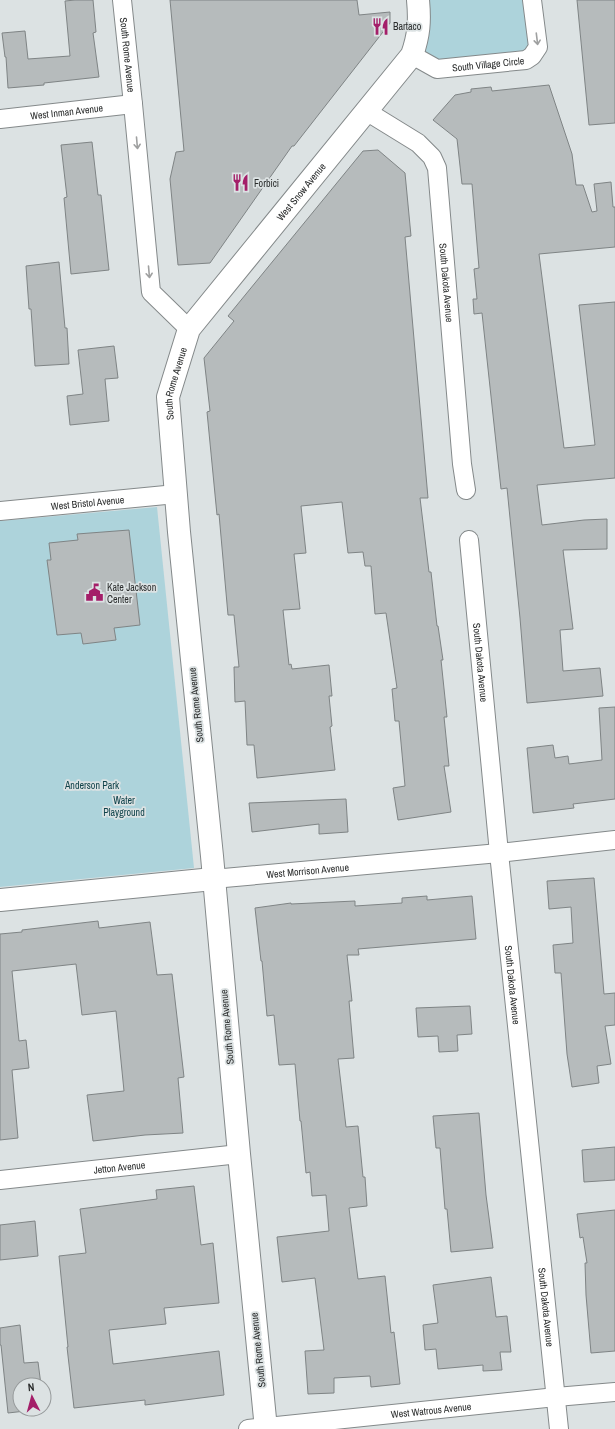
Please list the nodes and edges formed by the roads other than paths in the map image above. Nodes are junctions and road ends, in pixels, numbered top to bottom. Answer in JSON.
{"nodes":[{"id":1,"x":122,"y":0,"type":"edge"},
{"id":2,"x":418,"y":0,"type":"edge"},
{"id":3,"x":532,"y":0,"type":"edge"},
{"id":4,"x":412,"y":55,"type":"junction"},
{"id":5,"x":133,"y":104,"type":"junction"},
{"id":6,"x":366,"y":112,"type":"junction"},
{"id":7,"x":0,"y":119,"type":"edge"},
{"id":8,"x":189,"y":329,"type":"junction"},
{"id":9,"x":466,"y":490,"type":"dead end"},
{"id":10,"x":176,"y":494,"type":"junction"},
{"id":11,"x":0,"y":511,"type":"edge"},
{"id":12,"x":469,"y":540,"type":"dead end"},
{"id":13,"x":615,"y":840,"type":"edge"},
{"id":14,"x":499,"y":853,"type":"junction"},
{"id":15,"x":213,"y":879,"type":"junction"},
{"id":16,"x":0,"y":900,"type":"edge"},
{"id":17,"x":238,"y":1154,"type":"junction"},
{"id":18,"x":0,"y":1180,"type":"edge"},
{"id":19,"x":615,"y":1392,"type":"edge"},
{"id":20,"x":556,"y":1397,"type":"junction"},
{"id":21,"x":260,"y":1428,"type":"edge"},
{"id":22,"x":559,"y":1429,"type":"edge"}],
"edges":[{"from":1,"to":5,"type":"street","name":"South Rome Avenue"},
{"from":2,"to":4,"type":"street"},
{"from":3,"to":4,"type":"street","name":"South Village Circle","one_way":true},
{"from":4,"to":6,"type":"street","name":"West Snow Avenue"},
{"from":5,"to":7,"type":"street","name":"West Inman Avenue"},
{"from":5,"to":8,"type":"street","name":"South Rome Avenue","one_way":true},
{"from":6,"to":8,"type":"street","name":"West Snow Avenue"},
{"from":6,"to":9,"type":"street","name":"South Dakota Avenue"},
{"from":8,"to":10,"type":"street","name":"South Rome Avenue"},
{"from":10,"to":11,"type":"street","name":"West Bristol Avenue"},
{"from":10,"to":15,"type":"street","name":"South Rome Avenue"},
{"from":12,"to":14,"type":"street","name":"South Dakota Avenue"},
{"from":13,"to":14,"type":"street","name":"West Morrison Avenue"},
{"from":14,"to":15,"type":"street","name":"West Morrison Avenue"},
{"from":14,"to":20,"type":"street","name":"South Dakota Avenue"},
{"from":15,"to":16,"type":"street","name":"West Morrison Avenue"},
{"from":15,"to":17,"type":"street","name":"South Rome Avenue"},
{"from":17,"to":18,"type":"street","name":"Jetton Avenue"},
{"from":17,"to":21,"type":"street","name":"South Rome Avenue"},
{"from":19,"to":20,"type":"street","name":"West Watrous Avenue"},
{"from":20,"to":21,"type":"street","name":"West Watrous Avenue"},
{"from":20,"to":22,"type":"street","name":"South Dakota Avenue"}]}
